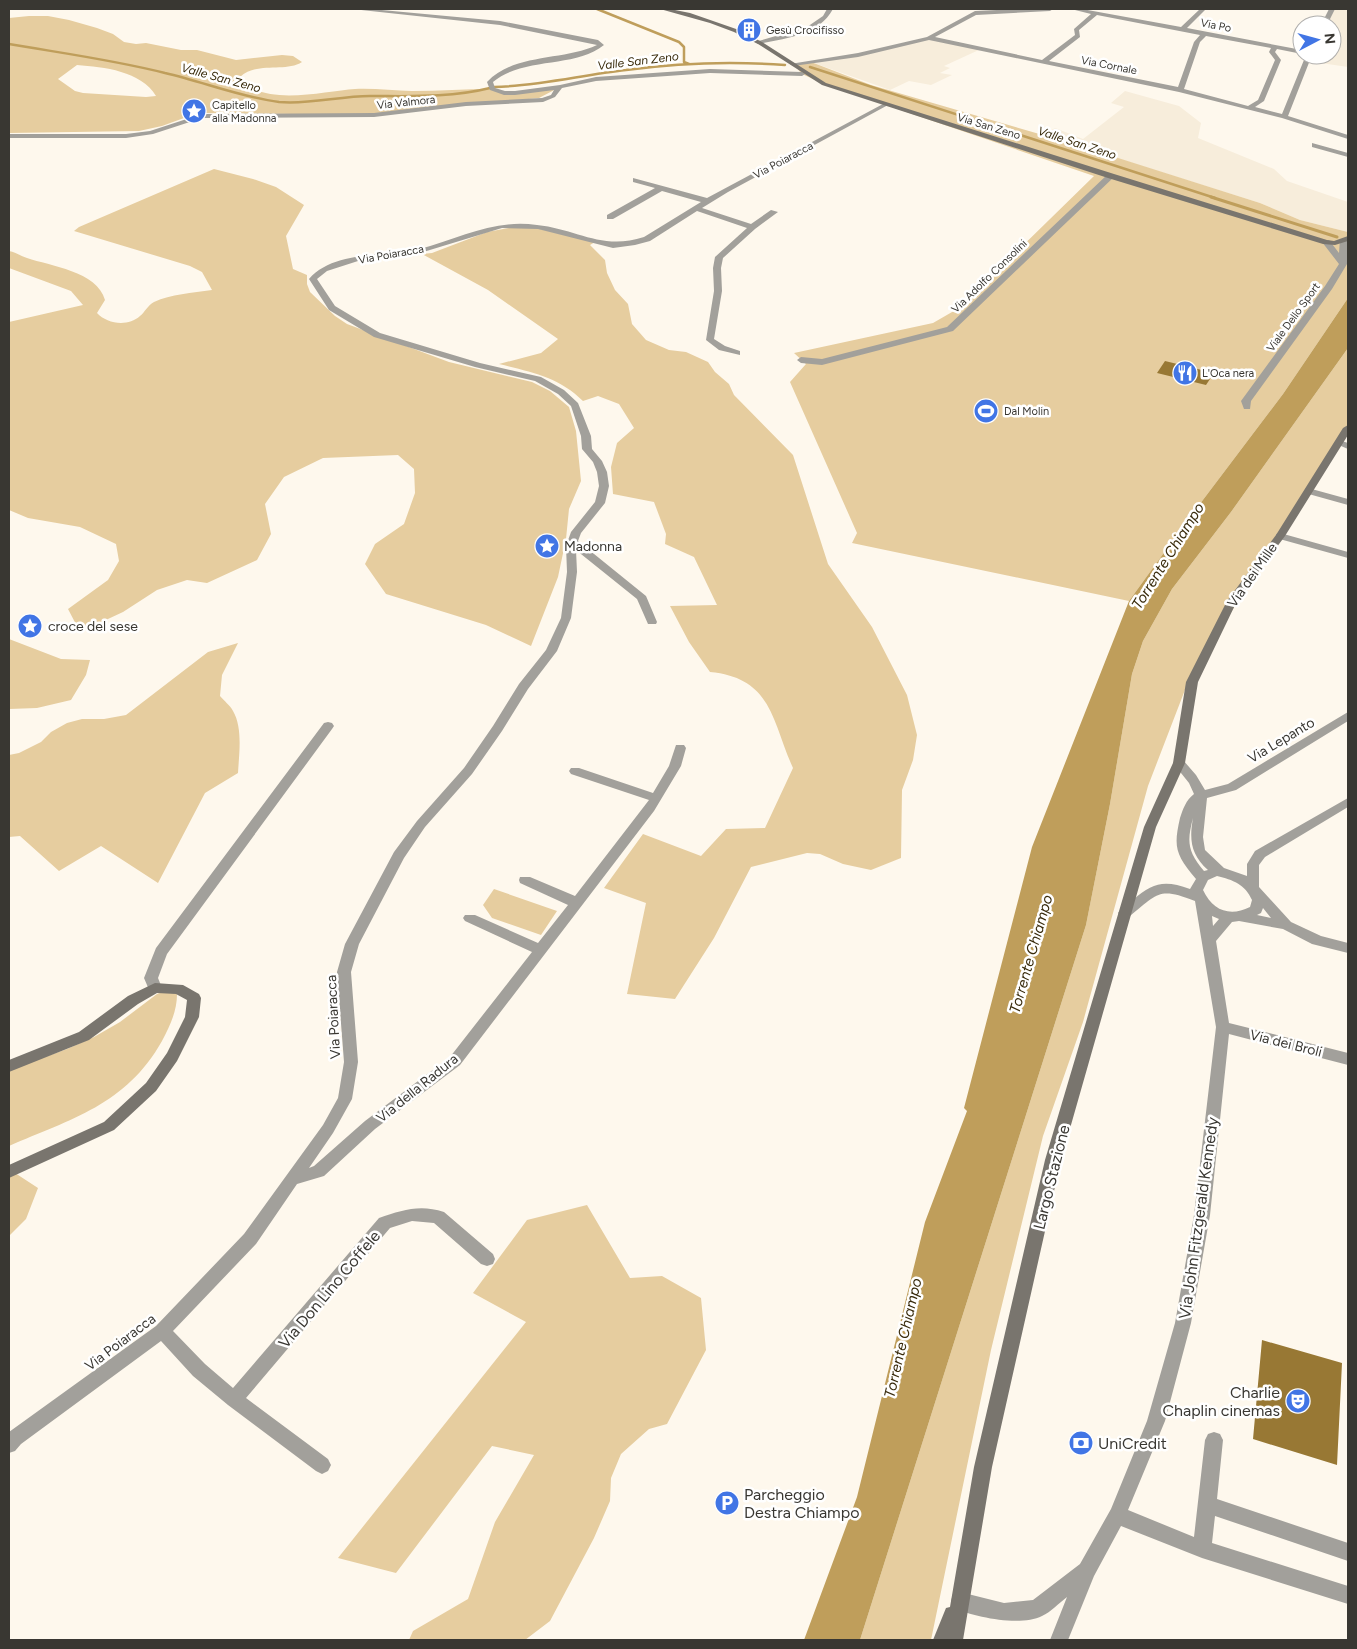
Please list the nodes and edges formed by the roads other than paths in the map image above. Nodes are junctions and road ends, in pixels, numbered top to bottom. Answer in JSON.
{"nodes":[{"id":1,"x":355,"y":9,"type":"edge"},
{"id":2,"x":662,"y":9,"type":"edge"},
{"id":3,"x":830,"y":9,"type":"edge"},
{"id":4,"x":1050,"y":9,"type":"edge"},
{"id":5,"x":1074,"y":9,"type":"edge"},
{"id":6,"x":1203,"y":9,"type":"edge"},
{"id":7,"x":984,"y":10,"type":"edge"},
{"id":8,"x":1096,"y":13,"type":"junction"},
{"id":9,"x":1183,"y":29,"type":"junction"},
{"id":10,"x":1204,"y":34,"type":"junction"},
{"id":11,"x":929,"y":38,"type":"junction"},
{"id":12,"x":758,"y":42,"type":"junction"},
{"id":13,"x":1275,"y":47,"type":"junction"},
{"id":14,"x":1292,"y":50,"type":"edge"},
{"id":15,"x":1043,"y":62,"type":"junction"},
{"id":16,"x":793,"y":64,"type":"junction"},
{"id":17,"x":1305,"y":65,"type":"edge"},
{"id":18,"x":802,"y":74,"type":"junction"},
{"id":19,"x":560,"y":87,"type":"junction"},
{"id":20,"x":1180,"y":90,"type":"junction"},
{"id":21,"x":885,"y":105,"type":"junction"},
{"id":22,"x":1249,"y":108,"type":"junction"},
{"id":23,"x":1284,"y":117,"type":"junction"},
{"id":24,"x":9,"y":136,"type":"edge"},
{"id":25,"x":1348,"y":137,"type":"edge"},
{"id":26,"x":1315,"y":146,"type":"dead end"},
{"id":27,"x":1348,"y":156,"type":"edge"},
{"id":28,"x":1111,"y":176,"type":"junction"},
{"id":29,"x":636,"y":180,"type":"dead end"},
{"id":30,"x":661,"y":188,"type":"junction"},
{"id":31,"x":708,"y":201,"type":"junction"},
{"id":32,"x":696,"y":208,"type":"junction"},
{"id":33,"x":774,"y":212,"type":"dead end"},
{"id":34,"x":610,"y":218,"type":"dead end"},
{"id":35,"x":752,"y":227,"type":"junction"},
{"id":36,"x":1346,"y":240,"type":"edge"},
{"id":37,"x":1326,"y":242,"type":"junction"},
{"id":38,"x":1344,"y":264,"type":"junction"},
{"id":39,"x":737,"y":353,"type":"dead end"},
{"id":40,"x":801,"y":360,"type":"dead end"},
{"id":41,"x":1246,"y":407,"type":"dead end"},
{"id":42,"x":1348,"y":428,"type":"edge"},
{"id":43,"x":1344,"y":444,"type":"edge"},
{"id":44,"x":1308,"y":491,"type":"junction"},
{"id":45,"x":1348,"y":502,"type":"edge"},
{"id":46,"x":1280,"y":536,"type":"junction"},
{"id":47,"x":573,"y":542,"type":"junction"},
{"id":48,"x":1348,"y":555,"type":"edge"},
{"id":49,"x":652,"y":622,"type":"dead end"},
{"id":50,"x":1348,"y":716,"type":"edge"},
{"id":51,"x":328,"y":726,"type":"dead end"},
{"id":52,"x":680,"y":748,"type":"dead end"},
{"id":53,"x":1179,"y":763,"type":"junction"},
{"id":54,"x":575,"y":771,"type":"dead end"},
{"id":55,"x":1195,"y":781,"type":"junction"},
{"id":56,"x":1228,"y":789,"type":"junction"},
{"id":57,"x":656,"y":798,"type":"junction"},
{"id":58,"x":1201,"y":800,"type":"junction"},
{"id":59,"x":1348,"y":802,"type":"edge"},
{"id":60,"x":1222,"y":873,"type":"junction"},
{"id":61,"x":1202,"y":878,"type":"junction"},
{"id":62,"x":525,"y":880,"type":"dead end"},
{"id":63,"x":1255,"y":890,"type":"junction"},
{"id":64,"x":1200,"y":901,"type":"junction"},
{"id":65,"x":577,"y":903,"type":"junction"},
{"id":66,"x":1125,"y":914,"type":"junction"},
{"id":67,"x":1234,"y":917,"type":"junction"},
{"id":68,"x":470,"y":918,"type":"dead end"},
{"id":69,"x":1286,"y":925,"type":"junction"},
{"id":70,"x":1208,"y":941,"type":"junction"},
{"id":71,"x":1348,"y":948,"type":"edge"},
{"id":72,"x":541,"y":950,"type":"junction"},
{"id":73,"x":155,"y":988,"type":"junction"},
{"id":74,"x":1223,"y":1028,"type":"junction"},
{"id":75,"x":1348,"y":1059,"type":"edge"},
{"id":76,"x":9,"y":1066,"type":"edge"},
{"id":77,"x":9,"y":1172,"type":"edge"},
{"id":78,"x":294,"y":1179,"type":"junction"},
{"id":79,"x":487,"y":1259,"type":"dead end"},
{"id":80,"x":162,"y":1331,"type":"junction"},
{"id":81,"x":234,"y":1399,"type":"junction"},
{"id":82,"x":1214,"y":1440,"type":"dead end"},
{"id":83,"x":9,"y":1445,"type":"edge"},
{"id":84,"x":322,"y":1465,"type":"dead end"},
{"id":85,"x":1206,"y":1504,"type":"junction"},
{"id":86,"x":1117,"y":1515,"type":"junction"},
{"id":87,"x":1202,"y":1549,"type":"junction"},
{"id":88,"x":1348,"y":1552,"type":"edge"},
{"id":89,"x":1087,"y":1570,"type":"junction"},
{"id":90,"x":1348,"y":1595,"type":"edge"},
{"id":91,"x":960,"y":1602,"type":"junction"},
{"id":92,"x":942,"y":1640,"type":"edge"},
{"id":93,"x":954,"y":1640,"type":"edge"},
{"id":94,"x":1059,"y":1640,"type":"edge"}],
"edges":[{"from":1,"to":19,"type":"street"},
{"from":2,"to":12,"type":"street","name":"Via San Zeno"},
{"from":3,"to":12,"type":"street"},
{"from":4,"to":7,"type":"street"},
{"from":5,"to":8,"type":"street","name":"Via Po"},
{"from":6,"to":9,"type":"street"},
{"from":7,"to":11,"type":"street"},
{"from":8,"to":9,"type":"street","name":"Via Po"},
{"from":8,"to":15,"type":"street"},
{"from":9,"to":10,"type":"street","name":"Via Po"},
{"from":10,"to":13,"type":"street","name":"Via Po"},
{"from":10,"to":20,"type":"street"},
{"from":11,"to":15,"type":"street","name":"Via Cornale"},
{"from":11,"to":16,"type":"street"},
{"from":12,"to":16,"type":"street","name":"Via San Zeno"},
{"from":13,"to":14,"type":"street","name":"Via Po"},
{"from":13,"to":22,"type":"street"},
{"from":15,"to":20,"type":"street","name":"Via Cornale"},
{"from":16,"to":18,"type":"street","name":"Via San Zeno"},
{"from":17,"to":23,"type":"street"},
{"from":18,"to":19,"type":"street","name":"Via Valmora"},
{"from":18,"to":21,"type":"street","name":"Via San Zeno"},
{"from":19,"to":24,"type":"street","name":"Via Valmora"},
{"from":20,"to":22,"type":"street","name":"Via Cornale"},
{"from":21,"to":28,"type":"street","name":"Via San Zeno"},
{"from":21,"to":31,"type":"street","name":"Via Poiaracca"},
{"from":22,"to":23,"type":"street","name":"Via Cornale"},
{"from":23,"to":25,"type":"street","name":"Via Cornale"},
{"from":26,"to":27,"type":"street"},
{"from":28,"to":37,"type":"street","name":"Via San Zeno"},
{"from":28,"to":40,"type":"street","name":"Via Adolfo Consolini"},
{"from":29,"to":30,"type":"street"},
{"from":30,"to":31,"type":"street"},
{"from":30,"to":34,"type":"street"},
{"from":31,"to":32,"type":"street","name":"Via Poiaracca"},
{"from":32,"to":35,"type":"street"},
{"from":32,"to":47,"type":"street","name":"Via Poiaracca"},
{"from":33,"to":35,"type":"street"},
{"from":35,"to":39,"type":"street"},
{"from":36,"to":37,"type":"street","name":"Via San Zeno"},
{"from":36,"to":38,"type":"street"},
{"from":37,"to":38,"type":"street"},
{"from":38,"to":41,"type":"street","name":"Viale Dello Sport"},
{"from":42,"to":43,"type":"street","name":"Via dei Mille"},
{"from":43,"to":44,"type":"street","name":"Via dei Mille"},
{"from":44,"to":45,"type":"street"},
{"from":44,"to":46,"type":"street","name":"Via dei Mille"},
{"from":46,"to":48,"type":"street"},
{"from":46,"to":53,"type":"street","name":"Via dei Mille"},
{"from":47,"to":49,"type":"street"},
{"from":47,"to":78,"type":"street","name":"Via Poiaracca"},
{"from":50,"to":56,"type":"street","name":"Via Lepanto"},
{"from":51,"to":73,"type":"street"},
{"from":52,"to":57,"type":"street","name":"Via della Radura"},
{"from":53,"to":55,"type":"street"},
{"from":53,"to":66,"type":"street","name":"Largo Stazione"},
{"from":54,"to":57,"type":"street"},
{"from":55,"to":56,"type":"street"},
{"from":55,"to":58,"type":"street"},
{"from":56,"to":58,"type":"street","name":"Via Lepanto"},
{"from":57,"to":65,"type":"street","name":"Via della Radura"},
{"from":58,"to":60,"type":"street"},
{"from":58,"to":61,"type":"street"},
{"from":59,"to":63,"type":"street"},
{"from":60,"to":61,"type":"street"},
{"from":60,"to":63,"type":"street"},
{"from":61,"to":64,"type":"street"},
{"from":62,"to":65,"type":"street"},
{"from":63,"to":67,"type":"street"},
{"from":63,"to":69,"type":"street"},
{"from":64,"to":66,"type":"street"},
{"from":64,"to":67,"type":"street"},
{"from":64,"to":70,"type":"street"},
{"from":65,"to":72,"type":"street","name":"Via della Radura"},
{"from":66,"to":91,"type":"street","name":"Largo Stazione"},
{"from":67,"to":69,"type":"street"},
{"from":67,"to":70,"type":"street"},
{"from":68,"to":72,"type":"street"},
{"from":69,"to":71,"type":"street"},
{"from":70,"to":74,"type":"street"},
{"from":72,"to":78,"type":"street","name":"Via della Radura"},
{"from":73,"to":76,"type":"street"},
{"from":73,"to":77,"type":"street"},
{"from":74,"to":75,"type":"street","name":"Via dei Broli"},
{"from":74,"to":86,"type":"street","name":"Via John Fitzgerald Kennedy"},
{"from":78,"to":80,"type":"street","name":"Via Poiaracca"},
{"from":79,"to":81,"type":"street","name":"Via Don Lino Coffele"},
{"from":80,"to":81,"type":"street"},
{"from":80,"to":83,"type":"street","name":"Via Poiaracca"},
{"from":81,"to":84,"type":"street"},
{"from":82,"to":85,"type":"street"},
{"from":85,"to":87,"type":"street"},
{"from":85,"to":88,"type":"street"},
{"from":86,"to":87,"type":"street"},
{"from":86,"to":89,"type":"street","name":"Via John Fitzgerald Kennedy"},
{"from":87,"to":90,"type":"street"},
{"from":89,"to":91,"type":"street","name":"Via John Fitzgerald Kennedy"},
{"from":89,"to":94,"type":"street","name":"Via John Fitzgerald Kennedy"},
{"from":91,"to":92,"type":"street","name":"Largo Stazione"},
{"from":91,"to":93,"type":"street","name":"Largo Stazione"}]}
